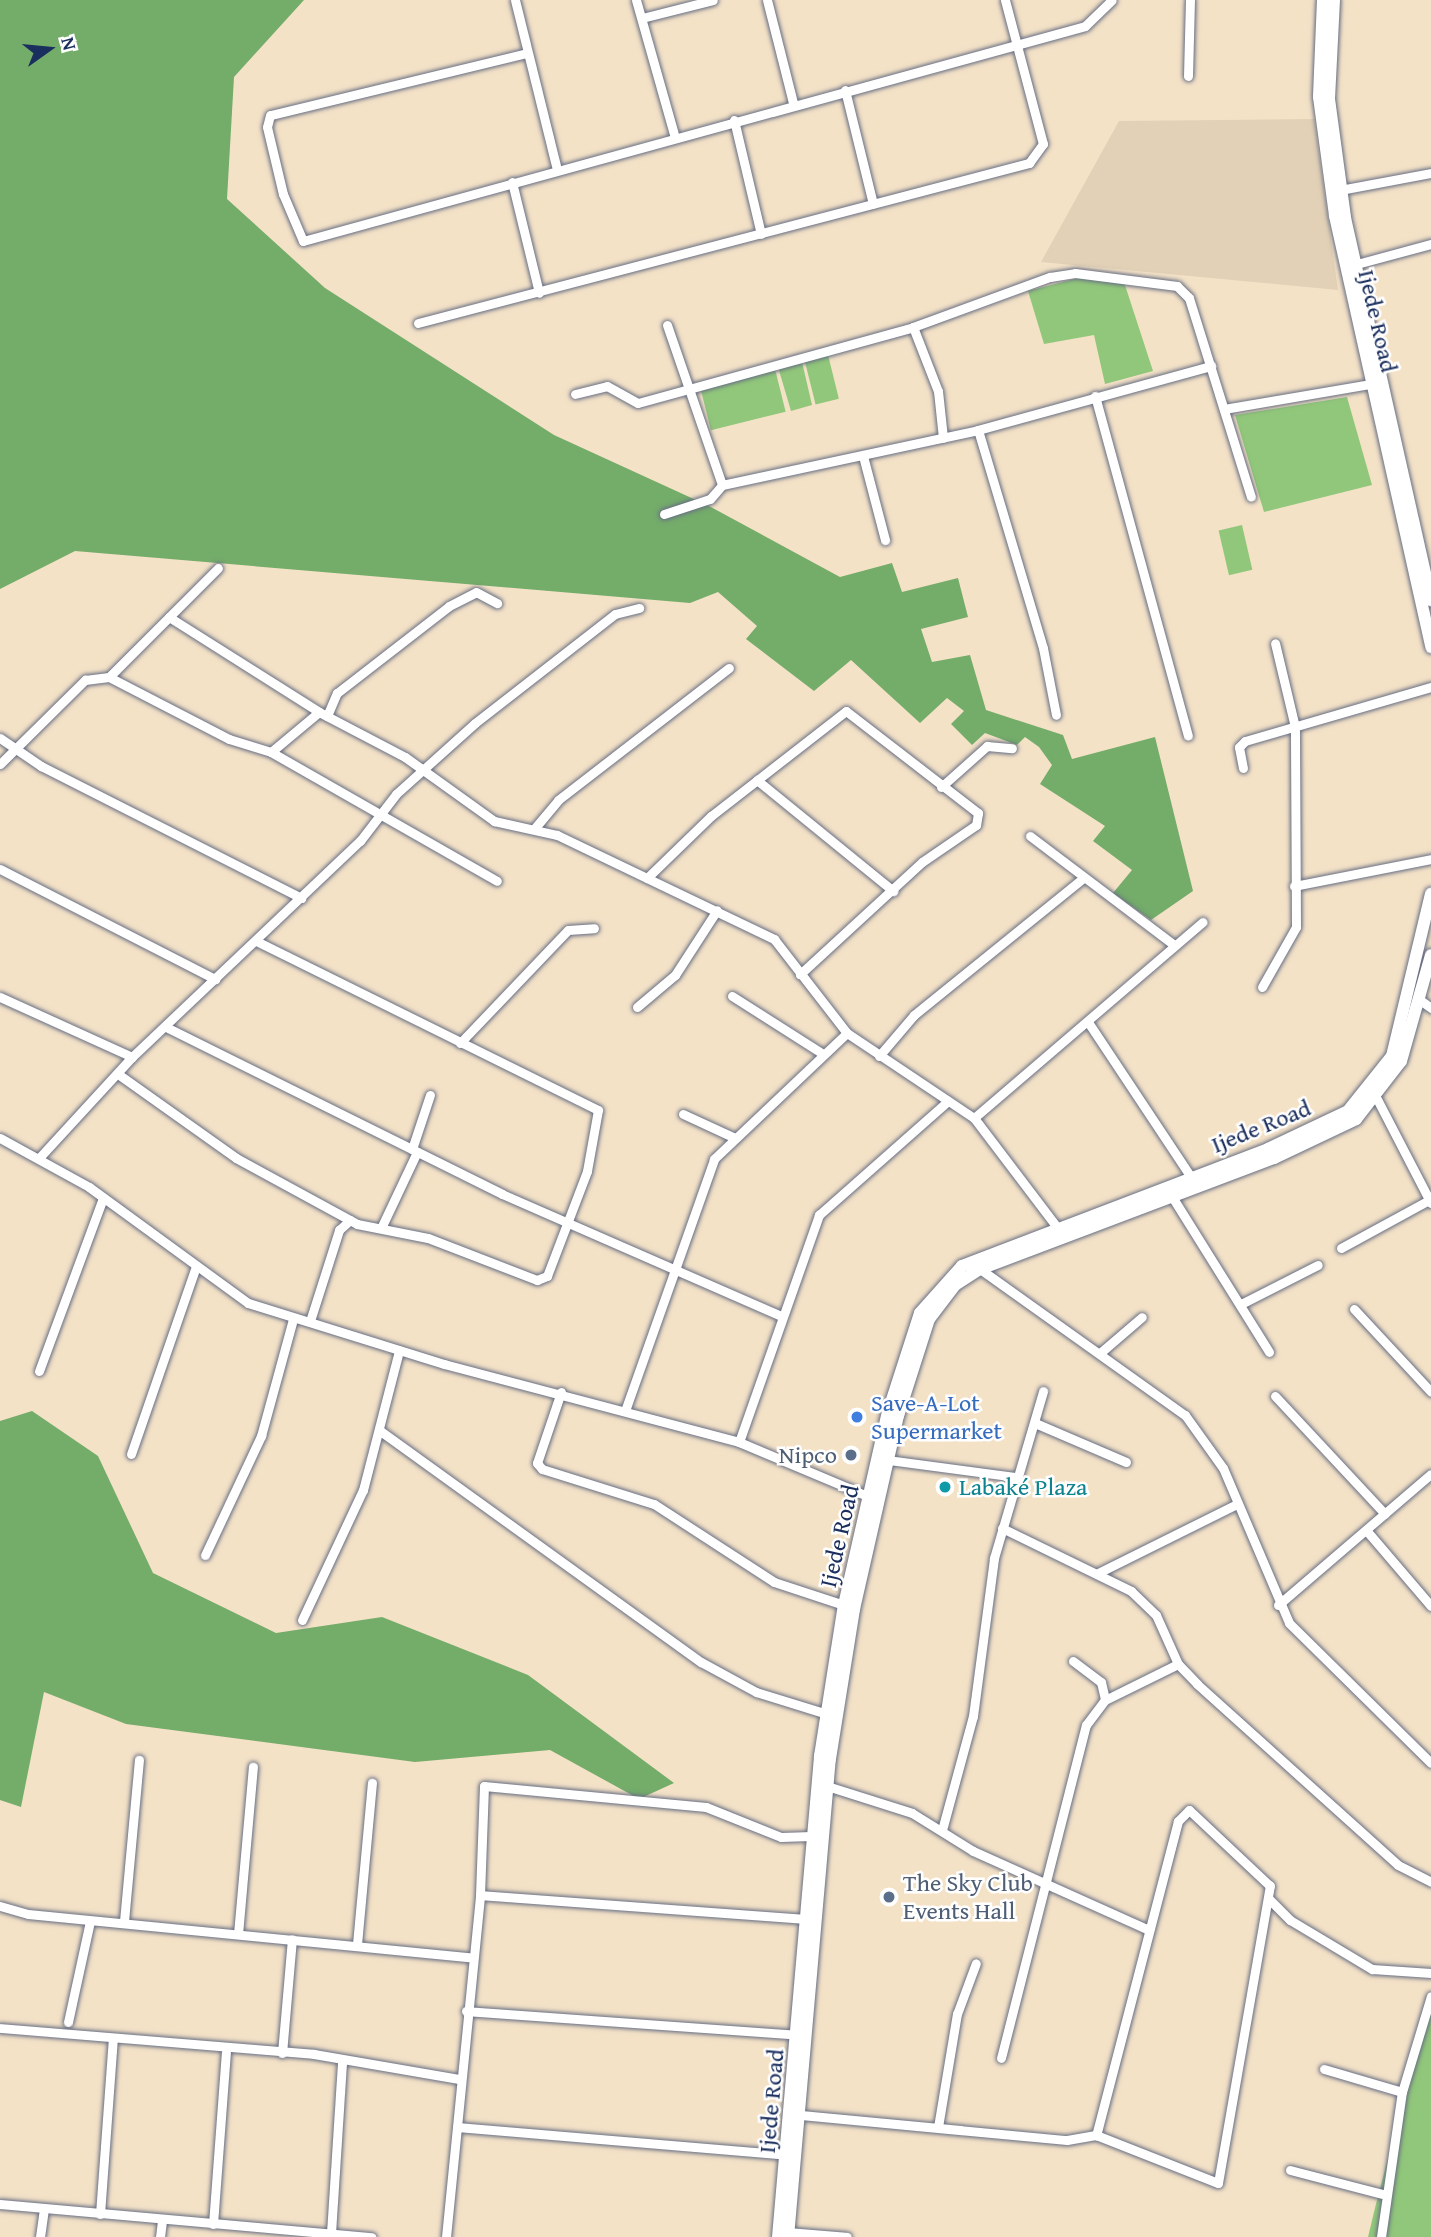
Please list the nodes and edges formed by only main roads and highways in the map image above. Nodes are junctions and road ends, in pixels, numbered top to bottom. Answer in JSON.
{"nodes":[{"id":1,"x":1323,"y":0,"type":"edge"},
{"id":2,"x":1334,"y":0,"type":"edge"},
{"id":3,"x":1363,"y":330,"type":"junction"},
{"id":4,"x":1431,"y":600,"type":"edge"},
{"id":5,"x":1431,"y":647,"type":"edge"},
{"id":6,"x":1431,"y":894,"type":"edge"},
{"id":7,"x":1431,"y":955,"type":"edge"},
{"id":8,"x":785,"y":2235,"type":"edge"}],
"edges":[{"from":1,"to":3,"type":"main road","name":"Ijede Road"},
{"from":2,"to":3,"type":"main road","name":"Ijede Road"},
{"from":3,"to":4,"type":"main road","name":"Ijede Road"},
{"from":3,"to":5,"type":"main road","name":"Ijede Road"},
{"from":6,"to":8,"type":"main road","name":"Ijede Road"},
{"from":7,"to":8,"type":"main road","name":"Ijede Road"}]}
